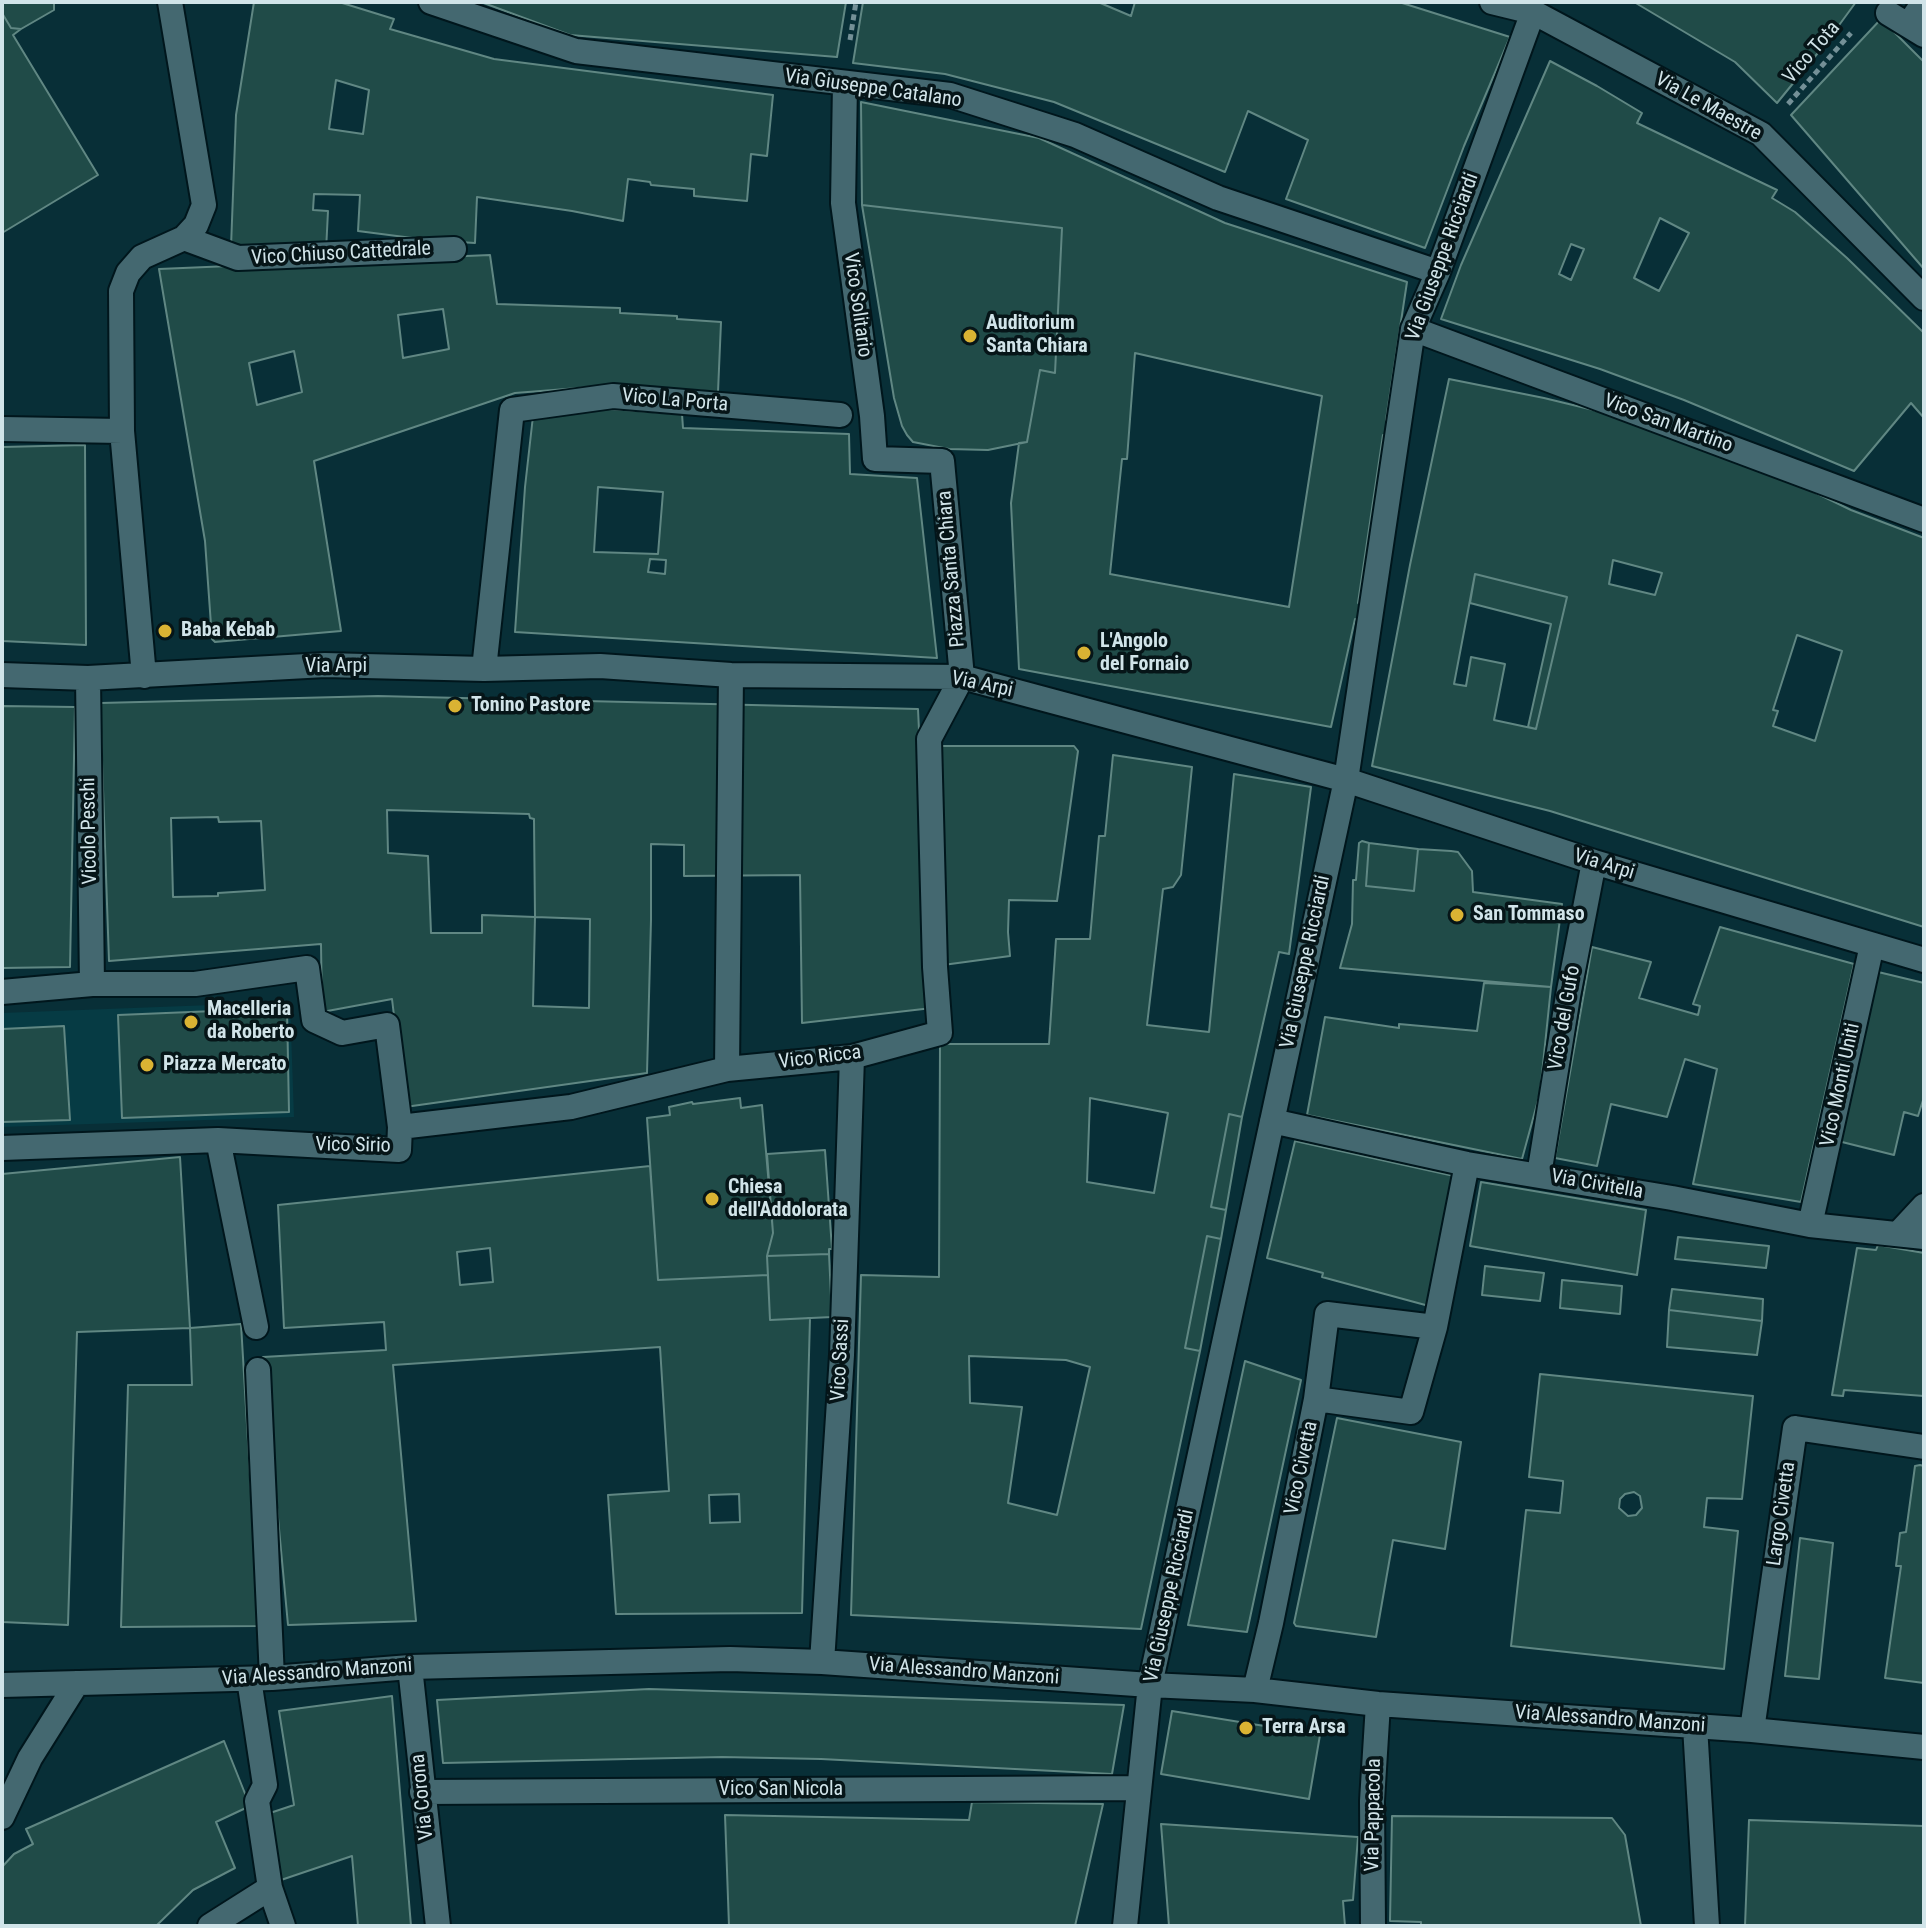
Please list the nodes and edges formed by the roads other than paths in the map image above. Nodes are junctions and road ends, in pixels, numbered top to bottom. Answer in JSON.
{"nodes":[{"id":1,"x":170,"y":2,"type":"edge"},
{"id":2,"x":431,"y":2,"type":"edge"},
{"id":3,"x":1492,"y":2,"type":"edge"},
{"id":4,"x":1924,"y":2,"type":"edge"},
{"id":5,"x":1533,"y":12,"type":"junction"},
{"id":6,"x":1907,"y":24,"type":"edge"},
{"id":7,"x":845,"y":84,"type":"junction"},
{"id":8,"x":184,"y":238,"type":"junction"},
{"id":9,"x":454,"y":249,"type":"dead end"},
{"id":10,"x":1438,"y":272,"type":"junction"},
{"id":11,"x":1924,"y":298,"type":"edge"},
{"id":12,"x":1413,"y":329,"type":"junction"},
{"id":13,"x":840,"y":415,"type":"dead end"},
{"id":14,"x":2,"y":429,"type":"edge"},
{"id":15,"x":122,"y":431,"type":"junction"},
{"id":16,"x":942,"y":461,"type":"joint"},
{"id":17,"x":1924,"y":520,"type":"edge"},
{"id":18,"x":484,"y":669,"type":"junction"},
{"id":19,"x":2,"y":675,"type":"edge"},
{"id":20,"x":731,"y":675,"type":"junction"},
{"id":21,"x":144,"y":676,"type":"junction"},
{"id":22,"x":962,"y":677,"type":"junction"},
{"id":23,"x":88,"y":678,"type":"junction"},
{"id":24,"x":1346,"y":780,"type":"junction"},
{"id":25,"x":1594,"y":862,"type":"junction"},
{"id":26,"x":1872,"y":945,"type":"junction"},
{"id":27,"x":1924,"y":960,"type":"edge"},
{"id":28,"x":92,"y":984,"type":"junction"},
{"id":29,"x":2,"y":992,"type":"edge"},
{"id":30,"x":852,"y":1057,"type":"junction"},
{"id":31,"x":727,"y":1069,"type":"junction"},
{"id":32,"x":1272,"y":1121,"type":"junction"},
{"id":33,"x":400,"y":1127,"type":"junction"},
{"id":34,"x":218,"y":1140,"type":"junction"},
{"id":35,"x":2,"y":1148,"type":"edge"},
{"id":36,"x":1467,"y":1164,"type":"junction"},
{"id":37,"x":1539,"y":1175,"type":"junction"},
{"id":38,"x":1924,"y":1206,"type":"edge"},
{"id":39,"x":1810,"y":1225,"type":"junction"},
{"id":40,"x":1898,"y":1234,"type":"junction"},
{"id":41,"x":1924,"y":1237,"type":"edge"},
{"id":42,"x":256,"y":1327,"type":"dead end"},
{"id":43,"x":1435,"y":1327,"type":"junction"},
{"id":44,"x":258,"y":1370,"type":"dead end"},
{"id":45,"x":1316,"y":1399,"type":"junction"},
{"id":46,"x":1924,"y":1447,"type":"edge"},
{"id":47,"x":822,"y":1662,"type":"junction"},
{"id":48,"x":410,"y":1667,"type":"junction"},
{"id":49,"x":260,"y":1679,"type":"junction"},
{"id":50,"x":77,"y":1683,"type":"junction"},
{"id":51,"x":2,"y":1685,"type":"edge"},
{"id":52,"x":1150,"y":1685,"type":"junction"},
{"id":53,"x":1255,"y":1690,"type":"junction"},
{"id":54,"x":1378,"y":1704,"type":"junction"},
{"id":55,"x":1695,"y":1726,"type":"junction"},
{"id":56,"x":1752,"y":1730,"type":"junction"},
{"id":57,"x":1924,"y":1747,"type":"edge"},
{"id":58,"x":1139,"y":1788,"type":"junction"},
{"id":59,"x":422,"y":1792,"type":"junction"},
{"id":60,"x":2,"y":1817,"type":"edge"},
{"id":61,"x":270,"y":1888,"type":"junction"},
{"id":62,"x":210,"y":1926,"type":"edge"},
{"id":63,"x":283,"y":1926,"type":"edge"},
{"id":64,"x":438,"y":1926,"type":"edge"},
{"id":65,"x":1125,"y":1926,"type":"edge"},
{"id":66,"x":1373,"y":1926,"type":"edge"},
{"id":67,"x":1707,"y":1926,"type":"edge"}],
"edges":[{"from":1,"to":8,"type":"street"},
{"from":2,"to":7,"type":"street","name":"Via Giuseppe Catalano"},
{"from":3,"to":5,"type":"street","name":"Via Le Maestre"},
{"from":4,"to":6,"type":"street"},
{"from":5,"to":10,"type":"street","name":"Via Giuseppe Ricciardi"},
{"from":5,"to":11,"type":"street","name":"Via Le Maestre"},
{"from":7,"to":10,"type":"street","name":"Via Giuseppe Catalano"},
{"from":7,"to":16,"type":"street","name":"Vico Solitario"},
{"from":8,"to":9,"type":"street","name":"Vico Chiuso Cattedrale"},
{"from":8,"to":15,"type":"street"},
{"from":10,"to":12,"type":"street","name":"Via Giuseppe Ricciardi"},
{"from":12,"to":17,"type":"street","name":"Vico San Martino"},
{"from":12,"to":24,"type":"street","name":"Via Giuseppe Ricciardi"},
{"from":13,"to":18,"type":"street","name":"Vico La Porta"},
{"from":14,"to":15,"type":"street"},
{"from":15,"to":21,"type":"street"},
{"from":16,"to":22,"type":"street","name":"Piazza Santa Chiara"},
{"from":18,"to":20,"type":"street","name":"Via Arpi"},
{"from":18,"to":21,"type":"street","name":"Via Arpi"},
{"from":19,"to":23,"type":"street","name":"Via Arpi"},
{"from":20,"to":22,"type":"street","name":"Via Arpi"},
{"from":20,"to":31,"type":"street"},
{"from":21,"to":23,"type":"street","name":"Via Arpi"},
{"from":22,"to":24,"type":"street","name":"Via Arpi"},
{"from":22,"to":30,"type":"street","name":"Vico Ricca"},
{"from":23,"to":28,"type":"street","name":"Vicolo Peschi"},
{"from":24,"to":25,"type":"street","name":"Via Arpi"},
{"from":24,"to":32,"type":"street","name":"Via Giuseppe Ricciardi"},
{"from":25,"to":26,"type":"street","name":"Via Arpi"},
{"from":25,"to":37,"type":"street","name":"Vico del Gufo"},
{"from":26,"to":27,"type":"street","name":"Via Arpi"},
{"from":26,"to":39,"type":"street","name":"Vico Monti Uniti"},
{"from":28,"to":29,"type":"street"},
{"from":28,"to":33,"type":"street"},
{"from":30,"to":31,"type":"street","name":"Vico Ricca"},
{"from":30,"to":47,"type":"street","name":"Vico Sassi"},
{"from":31,"to":33,"type":"street","name":"Vico Sirio"},
{"from":32,"to":36,"type":"street","name":"Via Civitella"},
{"from":32,"to":52,"type":"street","name":"Via Giuseppe Ricciardi"},
{"from":33,"to":34,"type":"street","name":"Vico Sirio"},
{"from":34,"to":35,"type":"street","name":"Vico Sirio"},
{"from":34,"to":42,"type":"street"},
{"from":36,"to":37,"type":"street","name":"Via Civitella"},
{"from":36,"to":43,"type":"street","name":"Vico Civetta"},
{"from":37,"to":39,"type":"street","name":"Via Civitella"},
{"from":38,"to":40,"type":"street"},
{"from":39,"to":40,"type":"street","name":"Via Civitella"},
{"from":40,"to":41,"type":"street","name":"Via Civitella"},
{"from":43,"to":45,"type":"street","name":"Vico Civetta"},
{"from":43,"to":45,"type":"street"},
{"from":44,"to":49,"type":"street"},
{"from":45,"to":53,"type":"street","name":"Vico Civetta"},
{"from":46,"to":56,"type":"street","name":"Largo Civetta"},
{"from":47,"to":48,"type":"street","name":"Via Alessandro Manzoni"},
{"from":47,"to":52,"type":"street","name":"Via Alessandro Manzoni"},
{"from":48,"to":49,"type":"street","name":"Via Alessandro Manzoni"},
{"from":48,"to":59,"type":"street","name":"Via Corona"},
{"from":49,"to":50,"type":"street","name":"Via Alessandro Manzoni"},
{"from":49,"to":61,"type":"street"},
{"from":50,"to":51,"type":"street","name":"Via Alessandro Manzoni"},
{"from":50,"to":60,"type":"street"},
{"from":52,"to":53,"type":"street","name":"Via Alessandro Manzoni"},
{"from":52,"to":58,"type":"street","name":"Via Giuseppe Ricciardi"},
{"from":53,"to":54,"type":"street","name":"Via Alessandro Manzoni"},
{"from":54,"to":55,"type":"street","name":"Via Alessandro Manzoni"},
{"from":54,"to":66,"type":"street","name":"Via Pappacola"},
{"from":55,"to":56,"type":"street","name":"Via Alessandro Manzoni"},
{"from":55,"to":67,"type":"street"},
{"from":56,"to":57,"type":"street","name":"Via Alessandro Manzoni"},
{"from":58,"to":59,"type":"street","name":"Vico San Nicola"},
{"from":58,"to":65,"type":"street","name":"Via Giuseppe Ricciardi"},
{"from":59,"to":64,"type":"street","name":"Via Corona"},
{"from":61,"to":62,"type":"street"},
{"from":61,"to":63,"type":"street"}]}
